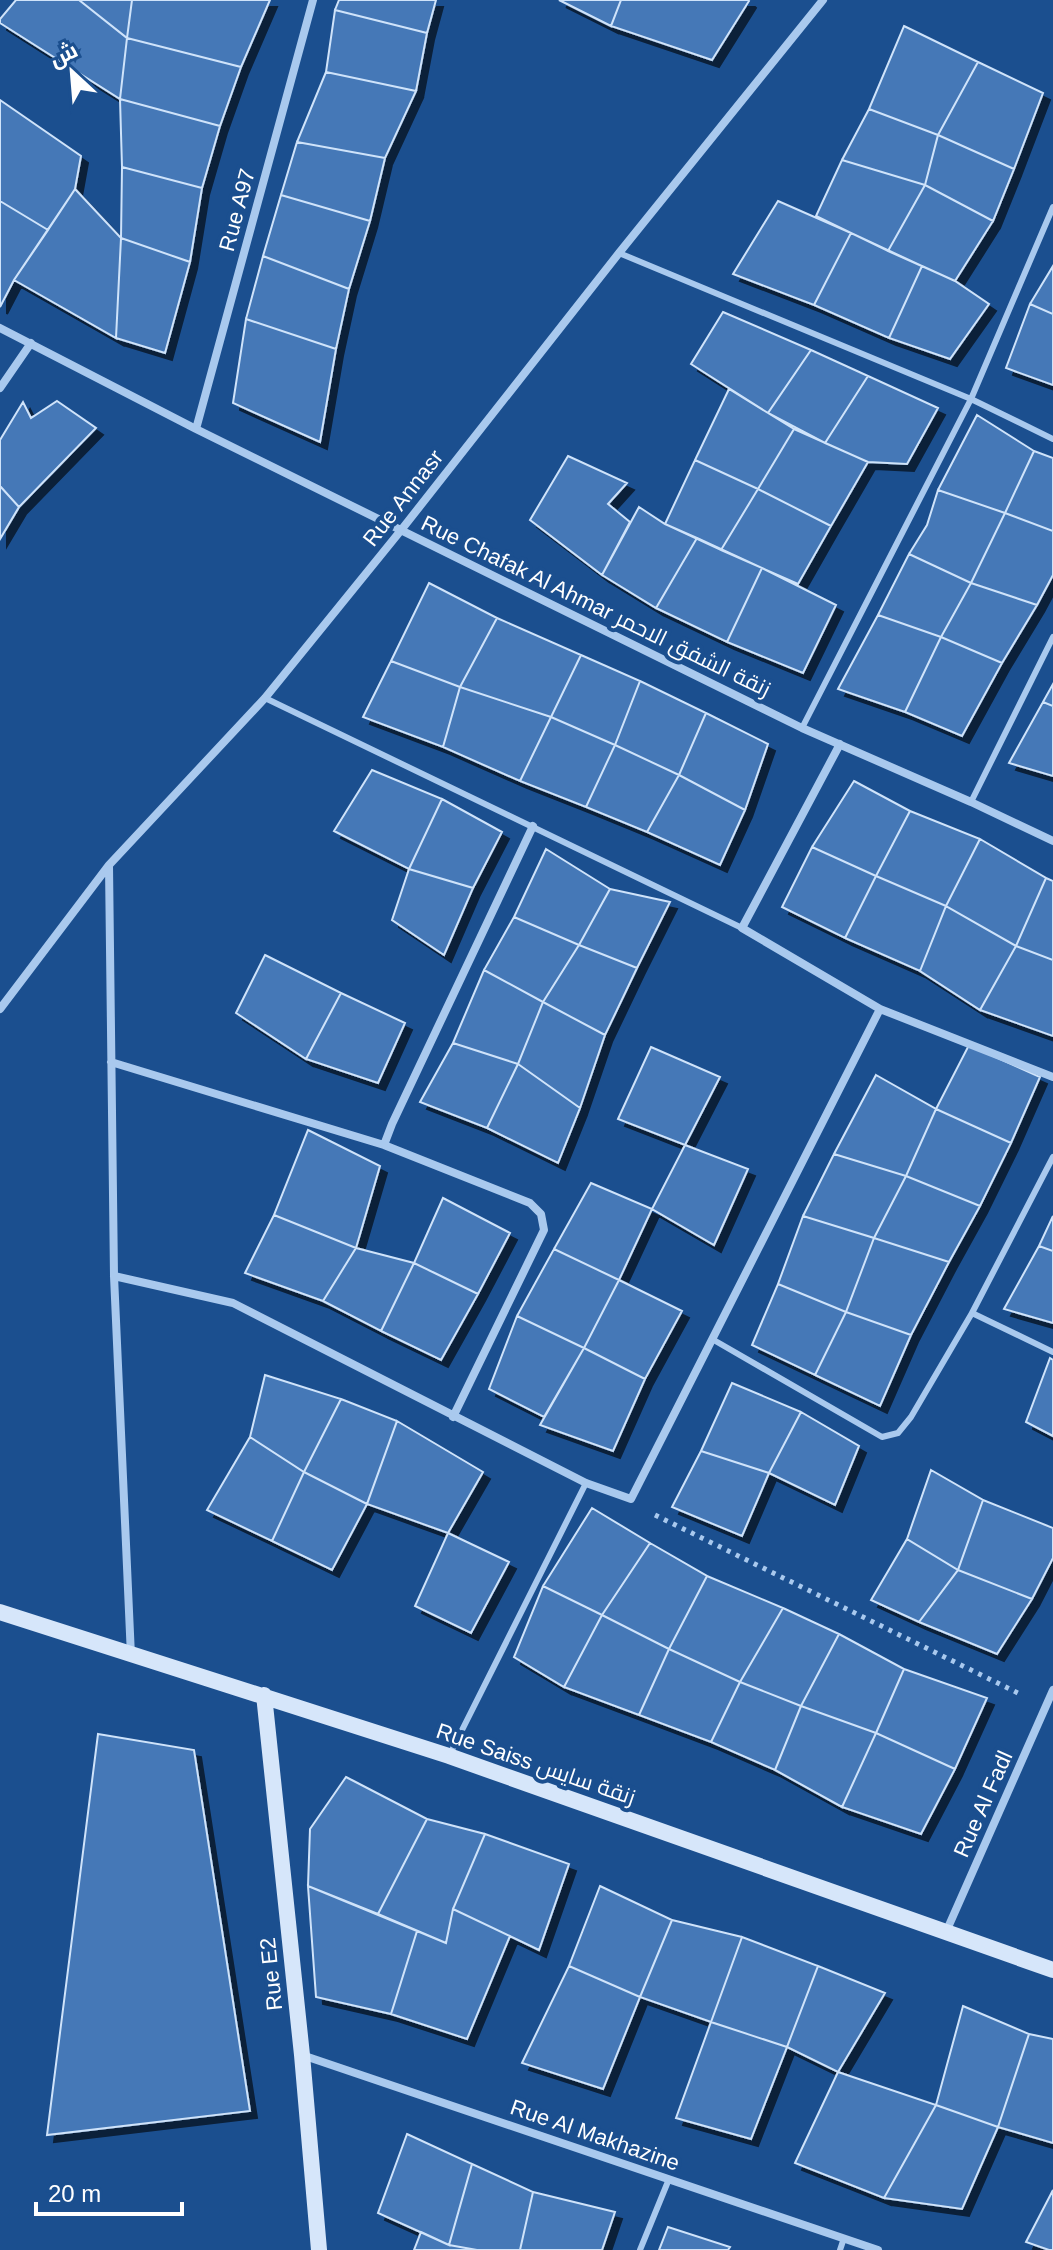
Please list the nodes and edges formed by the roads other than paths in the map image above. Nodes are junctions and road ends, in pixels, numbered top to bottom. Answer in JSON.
{"nodes":[{"id":1,"x":313,"y":0,"type":"edge"},
{"id":2,"x":823,"y":0,"type":"edge"},
{"id":3,"x":1053,"y":207,"type":"edge"},
{"id":4,"x":619,"y":253,"type":"junction"},
{"id":5,"x":0,"y":328,"type":"edge"},
{"id":6,"x":31,"y":343,"type":"junction"},
{"id":7,"x":0,"y":388,"type":"edge"},
{"id":8,"x":971,"y":399,"type":"junction"},
{"id":9,"x":196,"y":429,"type":"junction"},
{"id":10,"x":1053,"y":439,"type":"edge"},
{"id":11,"x":402,"y":529,"type":"junction"},
{"id":12,"x":1053,"y":637,"type":"edge"},
{"id":13,"x":265,"y":698,"type":"junction"},
{"id":14,"x":802,"y":728,"type":"junction"},
{"id":15,"x":840,"y":744,"type":"junction"},
{"id":16,"x":971,"y":802,"type":"junction"},
{"id":17,"x":533,"y":826,"type":"junction"},
{"id":18,"x":1053,"y":841,"type":"edge"},
{"id":19,"x":109,"y":865,"type":"junction"},
{"id":20,"x":742,"y":928,"type":"junction"},
{"id":21,"x":0,"y":1009,"type":"edge"},
{"id":22,"x":880,"y":1009,"type":"junction"},
{"id":23,"x":111,"y":1062,"type":"junction"},
{"id":24,"x":1053,"y":1077,"type":"edge"},
{"id":25,"x":384,"y":1145,"type":"junction"},
{"id":26,"x":1053,"y":1157,"type":"edge"},
{"id":27,"x":114,"y":1276,"type":"junction"},
{"id":28,"x":972,"y":1313,"type":"junction"},
{"id":29,"x":712,"y":1339,"type":"junction"},
{"id":30,"x":1053,"y":1352,"type":"edge"},
{"id":31,"x":453,"y":1417,"type":"junction"},
{"id":32,"x":586,"y":1483,"type":"junction"},
{"id":33,"x":0,"y":1612,"type":"edge"},
{"id":34,"x":131,"y":1656,"type":"junction"},
{"id":35,"x":1053,"y":1690,"type":"edge"},
{"id":36,"x":264,"y":1695,"type":"junction"},
{"id":37,"x":1050,"y":1708,"type":"edge"},
{"id":38,"x":449,"y":1756,"type":"junction"},
{"id":39,"x":945,"y":1933,"type":"junction"},
{"id":40,"x":1053,"y":1970,"type":"edge"},
{"id":41,"x":302,"y":2055,"type":"junction"},
{"id":42,"x":669,"y":2179,"type":"junction"},
{"id":43,"x":844,"y":2238,"type":"junction"},
{"id":44,"x":319,"y":2250,"type":"edge"},
{"id":45,"x":640,"y":2250,"type":"edge"},
{"id":46,"x":840,"y":2250,"type":"edge"},
{"id":47,"x":878,"y":2250,"type":"edge"}],
"edges":[{"from":1,"to":9,"type":"street","name":"Rue A97"},
{"from":2,"to":4,"type":"street","name":"Rue Annasr"},
{"from":3,"to":8,"type":"lane"},
{"from":4,"to":8,"type":"lane"},
{"from":4,"to":11,"type":"street","name":"Rue Annasr"},
{"from":5,"to":6,"type":"street","name":"Rue Chafak Al Ahmar زنقة الشفق الاحمر"},
{"from":6,"to":7,"type":"street"},
{"from":6,"to":9,"type":"street","name":"Rue Chafak Al Ahmar زنقة الشفق الاحمر"},
{"from":8,"to":10,"type":"lane"},
{"from":8,"to":14,"type":"lane"},
{"from":9,"to":11,"type":"street","name":"Rue Chafak Al Ahmar زنقة الشفق الاحمر"},
{"from":11,"to":13,"type":"street","name":"Rue Annasr"},
{"from":11,"to":14,"type":"street","name":"Rue Chafak Al Ahmar زنقة الشفق الاحمر"},
{"from":12,"to":16,"type":"lane"},
{"from":13,"to":17,"type":"lane"},
{"from":13,"to":19,"type":"street","name":"Rue Annasr"},
{"from":14,"to":15,"type":"street","name":"Rue Chafak Al Ahmar زنقة الشفق الاحمر"},
{"from":15,"to":16,"type":"street","name":"Rue Chafak Al Ahmar زنقة الشفق الاحمر"},
{"from":15,"to":20,"type":"street"},
{"from":16,"to":18,"type":"street","name":"Rue Chafak Al Ahmar زنقة الشفق الاحمر"},
{"from":17,"to":20,"type":"lane"},
{"from":17,"to":25,"type":"street"},
{"from":19,"to":21,"type":"street","name":"Rue Annasr"},
{"from":19,"to":23,"type":"street"},
{"from":20,"to":22,"type":"street"},
{"from":22,"to":24,"type":"street"},
{"from":22,"to":29,"type":"street"},
{"from":23,"to":25,"type":"street"},
{"from":23,"to":27,"type":"street"},
{"from":25,"to":31,"type":"street"},
{"from":26,"to":28,"type":"lane"},
{"from":27,"to":31,"type":"street"},
{"from":27,"to":34,"type":"street"},
{"from":28,"to":29,"type":"lane"},
{"from":28,"to":30,"type":"lane"},
{"from":29,"to":32,"type":"street"},
{"from":31,"to":32,"type":"street"},
{"from":32,"to":38,"type":"lane"},
{"from":33,"to":34,"type":"street","name":"Rue Saiss زنقة سايس"},
{"from":34,"to":36,"type":"street","name":"Rue Saiss زنقة سايس"},
{"from":35,"to":37,"type":"street","name":"Rue Al Fadl"},
{"from":36,"to":38,"type":"street","name":"Rue Saiss زنقة سايس"},
{"from":36,"to":41,"type":"street","name":"Rue E2"},
{"from":37,"to":39,"type":"street","name":"Rue Al Fadl"},
{"from":38,"to":39,"type":"street","name":"Rue Saiss زنقة سايس"},
{"from":39,"to":40,"type":"street","name":"Rue Saiss زنقة سايس"},
{"from":41,"to":42,"type":"street","name":"Rue Al Makhazine"},
{"from":41,"to":44,"type":"street","name":"Rue E2"},
{"from":42,"to":43,"type":"street","name":"Rue Al Makhazine"},
{"from":42,"to":45,"type":"lane"},
{"from":43,"to":46,"type":"lane"},
{"from":43,"to":47,"type":"street","name":"Rue Al Makhazine"}]}
